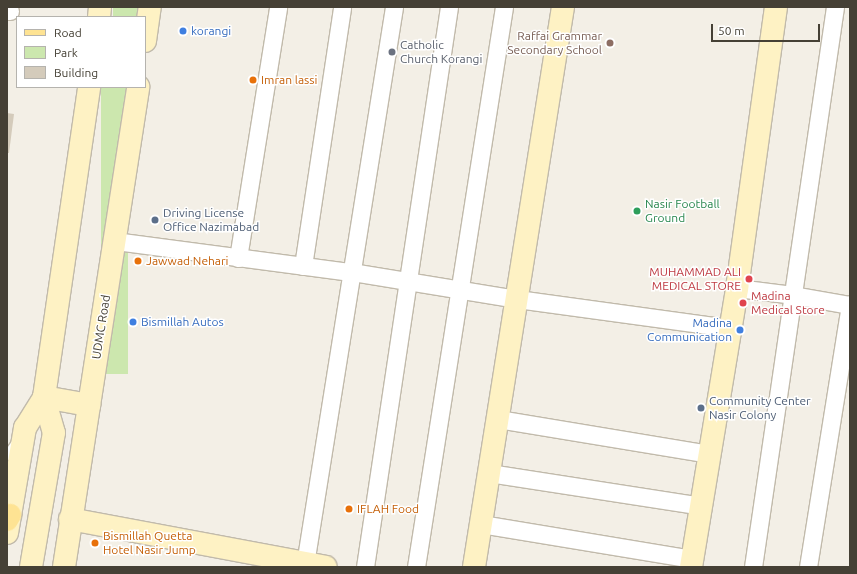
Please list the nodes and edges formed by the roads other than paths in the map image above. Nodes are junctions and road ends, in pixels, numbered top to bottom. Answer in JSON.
{"nodes":[{"id":1,"x":150,"y":7,"type":"edge"},
{"id":2,"x":278,"y":7,"type":"edge"},
{"id":3,"x":342,"y":7,"type":"edge"},
{"id":4,"x":394,"y":7,"type":"edge"},
{"id":5,"x":449,"y":7,"type":"edge"},
{"id":6,"x":504,"y":7,"type":"edge"},
{"id":7,"x":563,"y":7,"type":"edge"},
{"id":8,"x":776,"y":7,"type":"edge"},
{"id":9,"x":835,"y":7,"type":"edge"},
{"id":10,"x":146,"y":34,"type":"edge"},
{"id":11,"x":89,"y":88,"type":"edge"},
{"id":12,"x":138,"y":88,"type":"edge"},
{"id":13,"x":115,"y":241,"type":"junction"},
{"id":14,"x":238,"y":258,"type":"junction"},
{"id":15,"x":303,"y":266,"type":"junction"},
{"id":16,"x":352,"y":272,"type":"junction"},
{"id":17,"x":408,"y":281,"type":"junction"},
{"id":18,"x":737,"y":288,"type":"junction"},
{"id":19,"x":460,"y":289,"type":"junction"},
{"id":20,"x":793,"y":295,"type":"junction"},
{"id":21,"x":517,"y":299,"type":"junction"},
{"id":22,"x":850,"y":305,"type":"edge"},
{"id":23,"x":730,"y":328,"type":"junction"},
{"id":24,"x":44,"y":397,"type":"junction"},
{"id":25,"x":89,"y":405,"type":"junction"},
{"id":26,"x":498,"y":419,"type":"junction"},
{"id":27,"x":25,"y":428,"type":"junction"},
{"id":28,"x":710,"y":454,"type":"junction"},
{"id":29,"x":7,"y":455,"type":"edge"},
{"id":30,"x":489,"y":473,"type":"junction"},
{"id":31,"x":701,"y":506,"type":"junction"},
{"id":32,"x":70,"y":520,"type":"junction"},
{"id":33,"x":8,"y":523,"type":"edge"},
{"id":34,"x":481,"y":524,"type":"junction"},
{"id":35,"x":692,"y":563,"type":"edge"},
{"id":36,"x":305,"y":564,"type":"junction"},
{"id":37,"x":31,"y":567,"type":"edge"},
{"id":38,"x":64,"y":567,"type":"edge"},
{"id":39,"x":326,"y":567,"type":"edge"},
{"id":40,"x":365,"y":567,"type":"edge"},
{"id":41,"x":416,"y":567,"type":"edge"},
{"id":42,"x":474,"y":567,"type":"edge"},
{"id":43,"x":753,"y":567,"type":"edge"},
{"id":44,"x":808,"y":567,"type":"edge"}],
"edges":[{"from":1,"to":10,"type":"street"},
{"from":2,"to":14,"type":"street"},
{"from":3,"to":15,"type":"street"},
{"from":4,"to":16,"type":"street"},
{"from":5,"to":17,"type":"street"},
{"from":6,"to":19,"type":"street"},
{"from":7,"to":21,"type":"street"},
{"from":8,"to":18,"type":"street"},
{"from":9,"to":20,"type":"street"},
{"from":11,"to":24,"type":"street"},
{"from":12,"to":13,"type":"street","name":"UDMC Road"},
{"from":13,"to":14,"type":"street"},
{"from":13,"to":25,"type":"street","name":"UDMC Road"},
{"from":14,"to":15,"type":"street"},
{"from":15,"to":16,"type":"street"},
{"from":16,"to":17,"type":"street"},
{"from":16,"to":36,"type":"street"},
{"from":17,"to":19,"type":"street"},
{"from":17,"to":40,"type":"street"},
{"from":18,"to":20,"type":"street"},
{"from":18,"to":23,"type":"street"},
{"from":19,"to":21,"type":"street"},
{"from":19,"to":41,"type":"street"},
{"from":20,"to":22,"type":"street"},
{"from":20,"to":43,"type":"street"},
{"from":21,"to":23,"type":"street"},
{"from":21,"to":26,"type":"street"},
{"from":22,"to":44,"type":"street"},
{"from":23,"to":28,"type":"street"},
{"from":24,"to":25,"type":"street"},
{"from":24,"to":27,"type":"street"},
{"from":24,"to":37,"type":"street"},
{"from":25,"to":32,"type":"street","name":"UDMC Road"},
{"from":26,"to":28,"type":"street"},
{"from":26,"to":30,"type":"street"},
{"from":27,"to":29,"type":"lane"},
{"from":27,"to":33,"type":"street"},
{"from":28,"to":31,"type":"street"},
{"from":30,"to":31,"type":"street"},
{"from":30,"to":34,"type":"street"},
{"from":31,"to":35,"type":"street"},
{"from":32,"to":36,"type":"street"},
{"from":32,"to":38,"type":"street","name":"UDMC Road"},
{"from":34,"to":35,"type":"street"},
{"from":34,"to":42,"type":"street"},
{"from":36,"to":39,"type":"street"}]}
